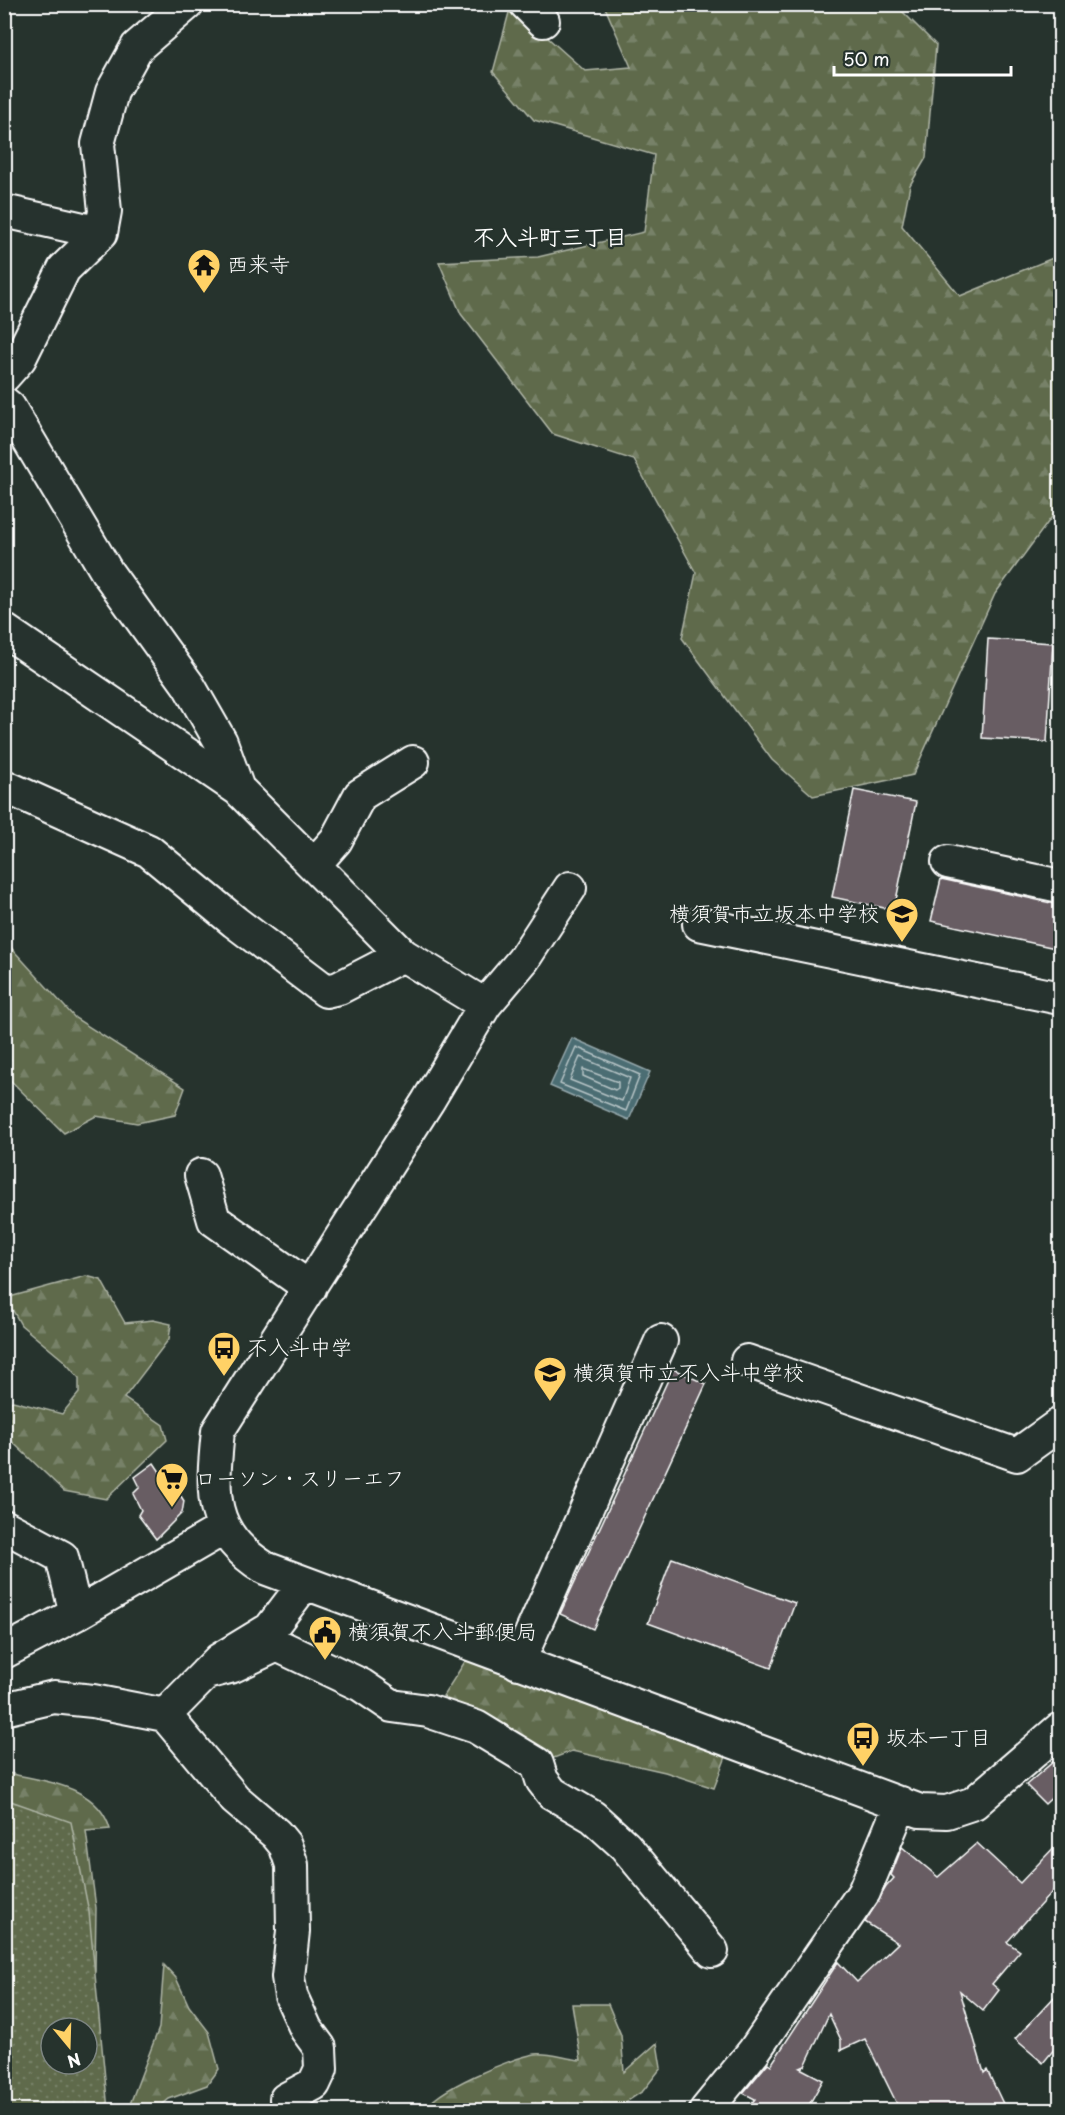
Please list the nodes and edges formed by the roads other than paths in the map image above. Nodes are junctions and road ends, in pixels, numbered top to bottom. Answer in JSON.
{"nodes":[{"id":1,"x":187,"y":4,"type":"edge"},
{"id":2,"x":4,"y":211,"type":"edge"},
{"id":3,"x":101,"y":233,"type":"junction"},
{"id":4,"x":4,"y":376,"type":"edge"},
{"id":5,"x":4,"y":404,"type":"edge"},
{"id":6,"x":4,"y":630,"type":"edge"},
{"id":7,"x":414,"y":762,"type":"dead end"},
{"id":8,"x":4,"y":786,"type":"edge"},
{"id":9,"x":238,"y":789,"type":"junction"},
{"id":10,"x":948,"y":862,"type":"dead end"},
{"id":11,"x":314,"y":865,"type":"junction"},
{"id":12,"x":1060,"y":886,"type":"edge"},
{"id":13,"x":570,"y":888,"type":"dead end"},
{"id":14,"x":699,"y":924,"type":"dead end"},
{"id":15,"x":403,"y":955,"type":"junction"},
{"id":16,"x":1060,"y":998,"type":"edge"},
{"id":17,"x":485,"y":1005,"type":"junction"},
{"id":18,"x":201,"y":1175,"type":"dead end"},
{"id":19,"x":310,"y":1288,"type":"junction"},
{"id":20,"x":661,"y":1341,"type":"dead end"},
{"id":21,"x":747,"y":1360,"type":"dead end"},
{"id":22,"x":1060,"y":1424,"type":"edge"},
{"id":23,"x":4,"y":1526,"type":"edge"},
{"id":24,"x":223,"y":1529,"type":"junction"},
{"id":25,"x":305,"y":1582,"type":"junction"},
{"id":26,"x":76,"y":1614,"type":"junction"},
{"id":27,"x":4,"y":1652,"type":"edge"},
{"id":28,"x":518,"y":1663,"type":"junction"},
{"id":29,"x":206,"y":1673,"type":"junction"},
{"id":30,"x":4,"y":1709,"type":"edge"},
{"id":31,"x":165,"y":1715,"type":"junction"},
{"id":32,"x":1060,"y":1729,"type":"edge"},
{"id":33,"x":901,"y":1803,"type":"junction"},
{"id":34,"x":712,"y":1951,"type":"dead end"},
{"id":35,"x":286,"y":2099,"type":"dead end"},
{"id":36,"x":706,"y":2110,"type":"edge"}],
"edges":[{"from":1,"to":3,"type":"street"},
{"from":2,"to":3,"type":"street"},
{"from":3,"to":4,"type":"street"},
{"from":5,"to":9,"type":"street"},
{"from":6,"to":9,"type":"street"},
{"from":7,"to":11,"type":"street"},
{"from":8,"to":15,"type":"street"},
{"from":9,"to":11,"type":"street"},
{"from":10,"to":12,"type":"street"},
{"from":11,"to":15,"type":"street"},
{"from":13,"to":17,"type":"street"},
{"from":14,"to":16,"type":"street"},
{"from":15,"to":17,"type":"street"},
{"from":17,"to":19,"type":"street"},
{"from":18,"to":19,"type":"street"},
{"from":19,"to":24,"type":"street"},
{"from":20,"to":28,"type":"street"},
{"from":21,"to":22,"type":"street"},
{"from":23,"to":26,"type":"street"},
{"from":24,"to":25,"type":"street"},
{"from":24,"to":26,"type":"street"},
{"from":25,"to":28,"type":"street"},
{"from":25,"to":29,"type":"street"},
{"from":26,"to":27,"type":"street"},
{"from":28,"to":33,"type":"street"},
{"from":29,"to":31,"type":"street"},
{"from":29,"to":34,"type":"street"},
{"from":30,"to":31,"type":"street"},
{"from":31,"to":35,"type":"street"},
{"from":32,"to":33,"type":"street"},
{"from":33,"to":36,"type":"street"}]}
